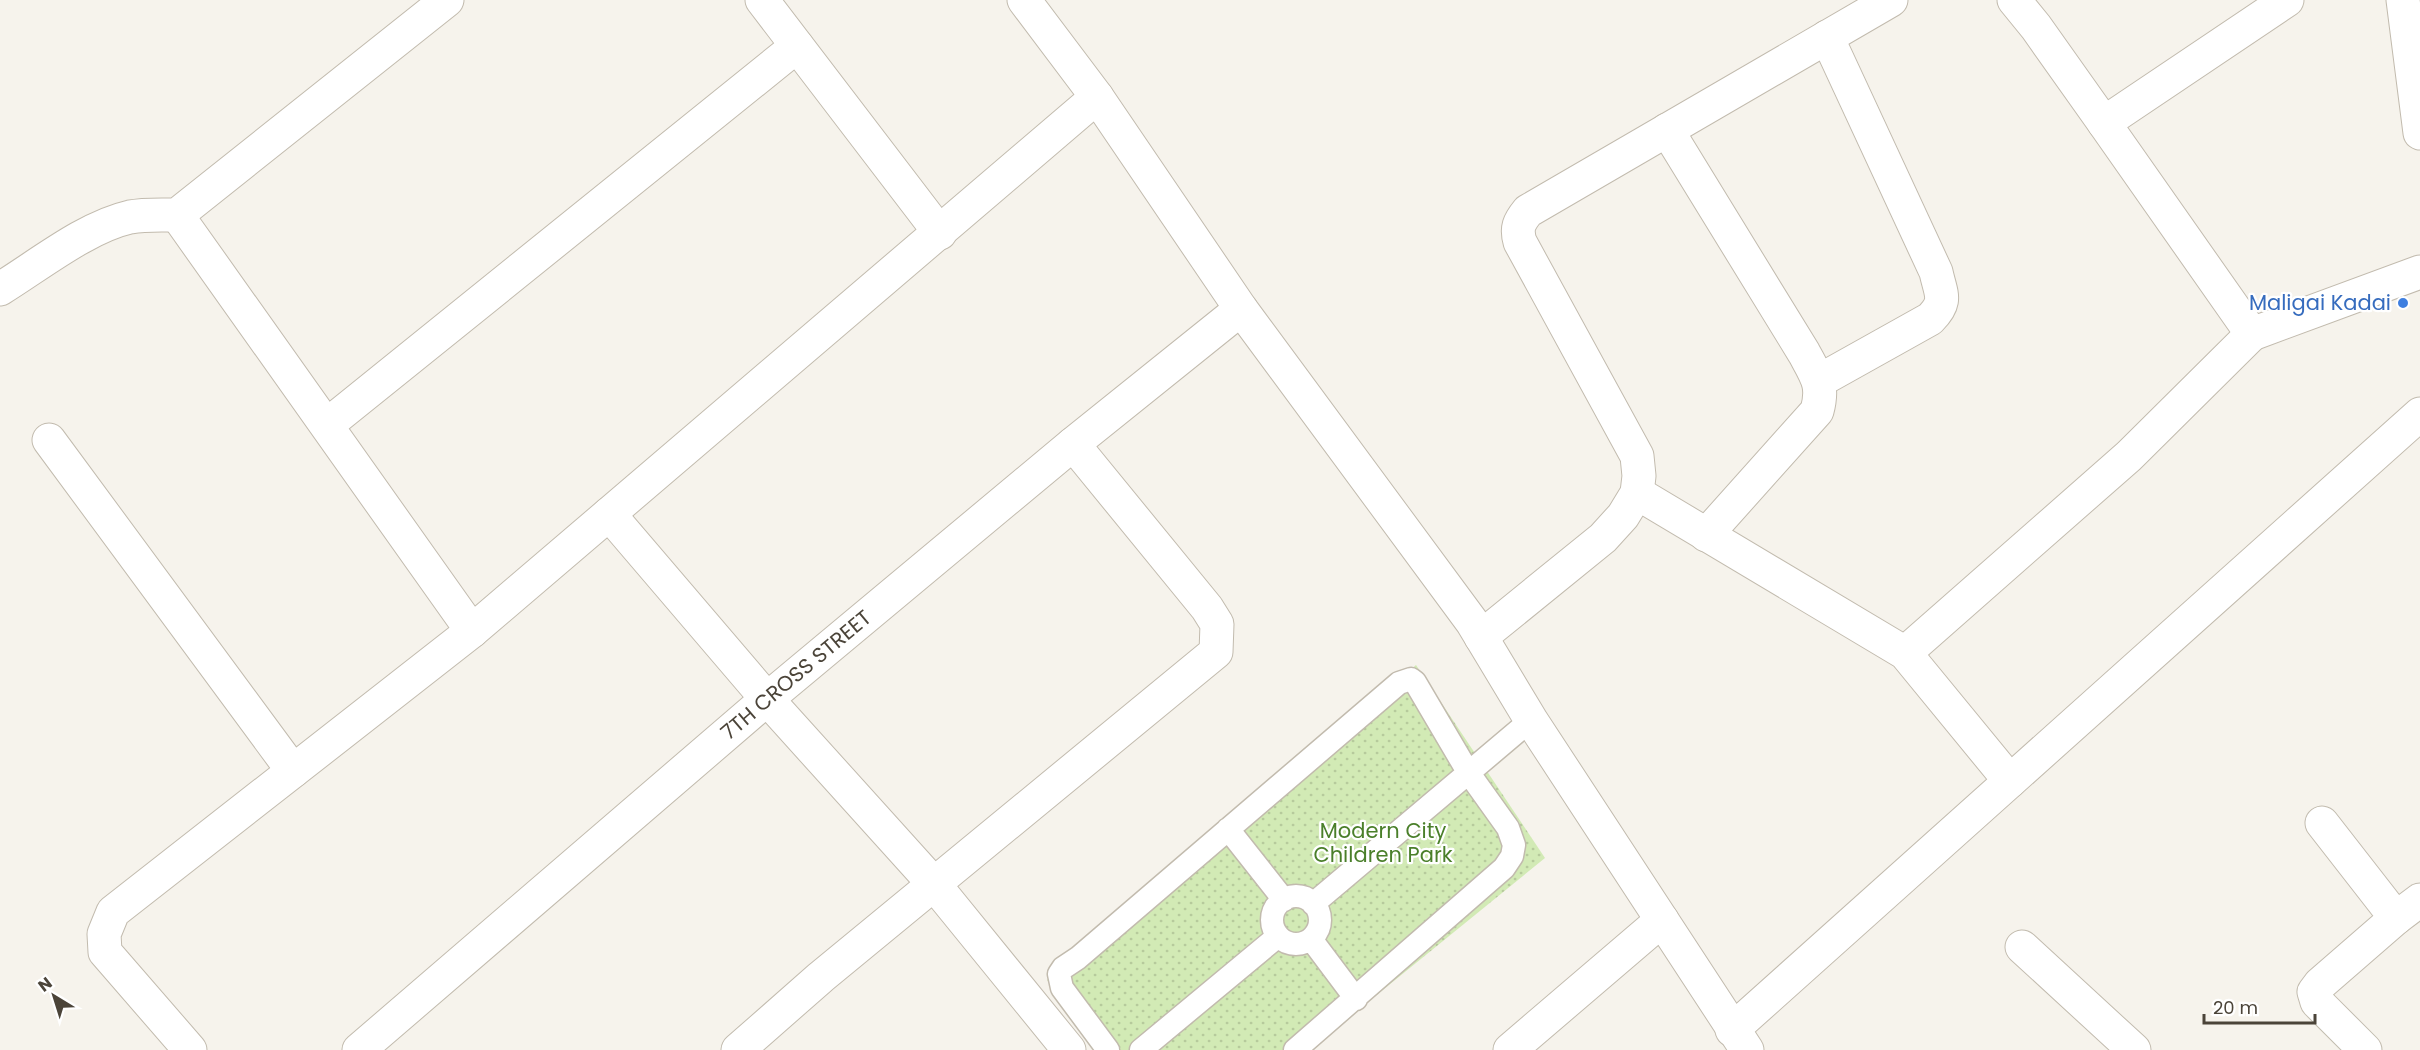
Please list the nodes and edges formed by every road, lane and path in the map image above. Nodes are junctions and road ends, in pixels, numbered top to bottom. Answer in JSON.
{"nodes":[{"id":1,"x":447,"y":0,"type":"edge"},
{"id":2,"x":762,"y":0,"type":"edge"},
{"id":3,"x":1024,"y":0,"type":"edge"},
{"id":4,"x":1891,"y":0,"type":"edge"},
{"id":5,"x":2014,"y":0,"type":"edge"},
{"id":6,"x":2288,"y":0,"type":"edge"},
{"id":7,"x":2403,"y":0,"type":"edge"},
{"id":8,"x":1827,"y":37,"type":"junction"},
{"id":9,"x":797,"y":46,"type":"junction"},
{"id":10,"x":1097,"y":97,"type":"junction"},
{"id":11,"x":2104,"y":123,"type":"junction"},
{"id":12,"x":1667,"y":130,"type":"junction"},
{"id":13,"x":2420,"y":133,"type":"edge"},
{"id":14,"x":177,"y":215,"type":"junction"},
{"id":15,"x":940,"y":233,"type":"junction"},
{"id":16,"x":2420,"y":272,"type":"edge"},
{"id":17,"x":0,"y":290,"type":"edge"},
{"id":18,"x":1241,"y":309,"type":"junction"},
{"id":19,"x":2252,"y":334,"type":"junction"},
{"id":20,"x":1819,"y":381,"type":"junction"},
{"id":21,"x":2420,"y":414,"type":"edge"},
{"id":22,"x":327,"y":425,"type":"junction"},
{"id":23,"x":49,"y":440,"type":"dead end"},
{"id":24,"x":1073,"y":444,"type":"junction"},
{"id":25,"x":1637,"y":493,"type":"junction"},
{"id":26,"x":609,"y":514,"type":"junction"},
{"id":27,"x":1706,"y":535,"type":"junction"},
{"id":28,"x":472,"y":631,"type":"junction"},
{"id":29,"x":1481,"y":637,"type":"junction"},
{"id":30,"x":1905,"y":653,"type":"junction"},
{"id":31,"x":767,"y":699,"type":"junction"},
{"id":32,"x":1531,"y":720,"type":"junction"},
{"id":33,"x":294,"y":771,"type":"junction"},
{"id":34,"x":1468,"y":772,"type":"junction"},
{"id":35,"x":2010,"y":781,"type":"junction"},
{"id":36,"x":2322,"y":823,"type":"dead end"},
{"id":37,"x":1228,"y":829,"type":"junction"},
{"id":38,"x":934,"y":884,"type":"junction"},
{"id":39,"x":1284,"y":900,"type":"junction"},
{"id":40,"x":1313,"y":904,"type":"junction"},
{"id":41,"x":2408,"y":909,"type":"edge"},
{"id":42,"x":1662,"y":920,"type":"junction"},
{"id":43,"x":1277,"y":937,"type":"junction"},
{"id":44,"x":1311,"y":939,"type":"junction"},
{"id":45,"x":2022,"y":947,"type":"dead end"},
{"id":46,"x":1356,"y":999,"type":"junction"},
{"id":47,"x":1740,"y":1040,"type":"edge"},
{"id":48,"x":190,"y":1050,"type":"edge"},
{"id":49,"x":359,"y":1050,"type":"edge"},
{"id":50,"x":738,"y":1050,"type":"edge"},
{"id":51,"x":1069,"y":1050,"type":"edge"},
{"id":52,"x":1108,"y":1050,"type":"edge"},
{"id":53,"x":1141,"y":1050,"type":"edge"},
{"id":54,"x":1295,"y":1050,"type":"edge"},
{"id":55,"x":1510,"y":1050,"type":"edge"},
{"id":56,"x":2134,"y":1050,"type":"edge"},
{"id":57,"x":2365,"y":1050,"type":"edge"}],
"edges":[{"from":1,"to":14,"type":"street"},
{"from":2,"to":9,"type":"street"},
{"from":3,"to":10,"type":"street"},
{"from":4,"to":8,"type":"street"},
{"from":5,"to":11,"type":"street"},
{"from":6,"to":11,"type":"street"},
{"from":7,"to":13,"type":"street"},
{"from":8,"to":12,"type":"street"},
{"from":8,"to":20,"type":"street"},
{"from":9,"to":15,"type":"street"},
{"from":9,"to":22,"type":"street"},
{"from":10,"to":15,"type":"street"},
{"from":10,"to":18,"type":"street"},
{"from":11,"to":19,"type":"street"},
{"from":12,"to":20,"type":"street"},
{"from":12,"to":25,"type":"street"},
{"from":14,"to":17,"type":"street"},
{"from":14,"to":22,"type":"street"},
{"from":15,"to":26,"type":"street"},
{"from":16,"to":19,"type":"street"},
{"from":18,"to":24,"type":"street","name":"7TH CROSS STREET"},
{"from":18,"to":29,"type":"street"},
{"from":19,"to":30,"type":"street"},
{"from":20,"to":27,"type":"street"},
{"from":21,"to":35,"type":"street"},
{"from":22,"to":28,"type":"street"},
{"from":23,"to":33,"type":"street"},
{"from":24,"to":31,"type":"street","name":"7TH CROSS STREET"},
{"from":24,"to":38,"type":"street"},
{"from":25,"to":27,"type":"street"},
{"from":25,"to":29,"type":"street"},
{"from":26,"to":28,"type":"street"},
{"from":26,"to":31,"type":"street"},
{"from":27,"to":30,"type":"street"},
{"from":28,"to":33,"type":"street"},
{"from":29,"to":32,"type":"street"},
{"from":30,"to":35,"type":"street"},
{"from":31,"to":38,"type":"street"},
{"from":31,"to":49,"type":"street","name":"7TH CROSS STREET"},
{"from":32,"to":34,"type":"lane"},
{"from":32,"to":42,"type":"street"},
{"from":33,"to":48,"type":"street"},
{"from":34,"to":37,"type":"lane"},
{"from":34,"to":40,"type":"lane"},
{"from":34,"to":46,"type":"lane"},
{"from":35,"to":47,"type":"street"},
{"from":36,"to":41,"type":"street"},
{"from":37,"to":39,"type":"lane"},
{"from":37,"to":52,"type":"lane"},
{"from":38,"to":50,"type":"street"},
{"from":38,"to":51,"type":"street"},
{"from":39,"to":40,"type":"lane"},
{"from":39,"to":43,"type":"lane"},
{"from":40,"to":44,"type":"lane"},
{"from":41,"to":57,"type":"street"},
{"from":42,"to":47,"type":"street"},
{"from":42,"to":55,"type":"street"},
{"from":43,"to":44,"type":"lane"},
{"from":43,"to":53,"type":"lane"},
{"from":44,"to":46,"type":"lane"},
{"from":45,"to":56,"type":"street"},
{"from":46,"to":54,"type":"lane"}]}
